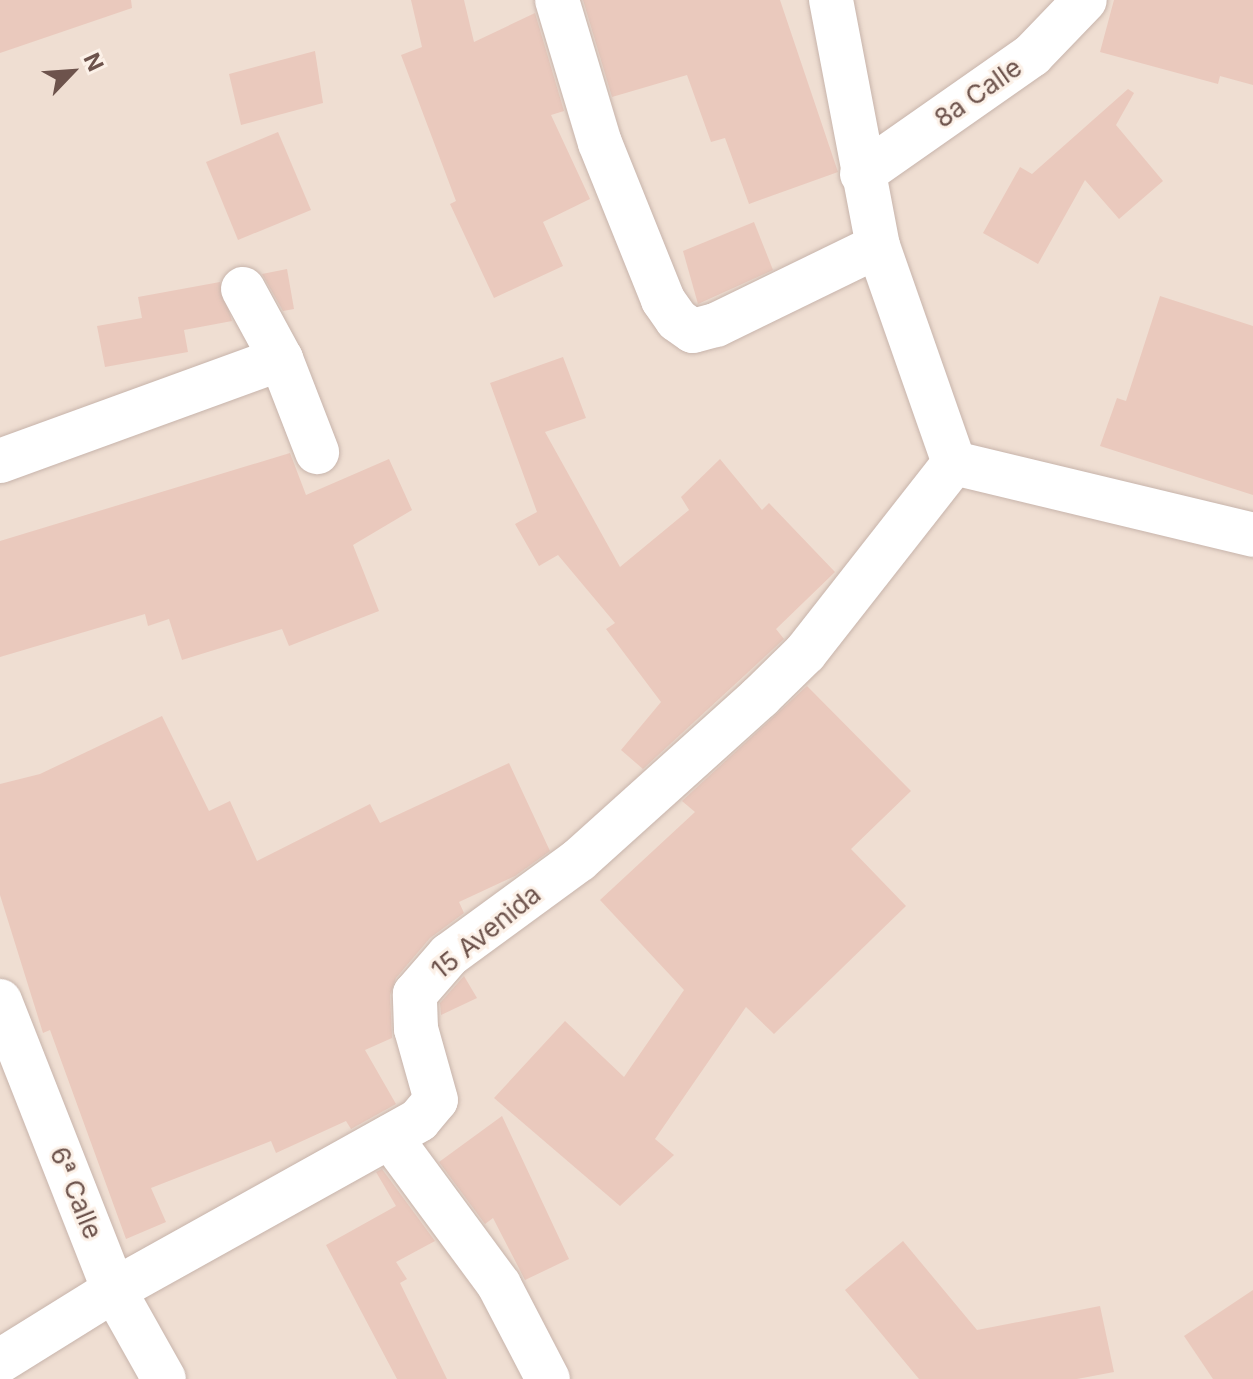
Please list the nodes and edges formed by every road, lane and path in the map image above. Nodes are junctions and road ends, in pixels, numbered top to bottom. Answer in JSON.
{"nodes":[{"id":1,"x":557,"y":0,"type":"edge"},
{"id":2,"x":831,"y":0,"type":"edge"},
{"id":3,"x":1085,"y":0,"type":"edge"},
{"id":4,"x":862,"y":174,"type":"junction"},
{"id":5,"x":878,"y":246,"type":"junction"},
{"id":6,"x":243,"y":289,"type":"dead end"},
{"id":7,"x":281,"y":359,"type":"junction"},
{"id":8,"x":317,"y":452,"type":"dead end"},
{"id":9,"x":0,"y":461,"type":"edge"},
{"id":10,"x":954,"y":463,"type":"junction"},
{"id":11,"x":1253,"y":535,"type":"edge"},
{"id":12,"x":0,"y":1001,"type":"edge"},
{"id":13,"x":390,"y":1137,"type":"junction"},
{"id":14,"x":114,"y":1290,"type":"junction"},
{"id":15,"x":0,"y":1361,"type":"edge"},
{"id":16,"x":164,"y":1379,"type":"edge"},
{"id":17,"x":548,"y":1379,"type":"edge"}],
"edges":[{"from":1,"to":5,"type":"street"},
{"from":2,"to":4,"type":"street"},
{"from":3,"to":4,"type":"street","name":"8a Calle"},
{"from":4,"to":5,"type":"street"},
{"from":5,"to":10,"type":"street"},
{"from":6,"to":7,"type":"street"},
{"from":7,"to":8,"type":"street"},
{"from":7,"to":9,"type":"street"},
{"from":10,"to":11,"type":"street"},
{"from":10,"to":13,"type":"street","name":"15 Avenida"},
{"from":12,"to":14,"type":"street","name":"6ª Calle"},
{"from":13,"to":14,"type":"street","name":"15 Avenida"},
{"from":13,"to":17,"type":"street"},
{"from":14,"to":15,"type":"street","name":"15 Avenida"},
{"from":14,"to":16,"type":"street","name":"6ª Calle"}]}
